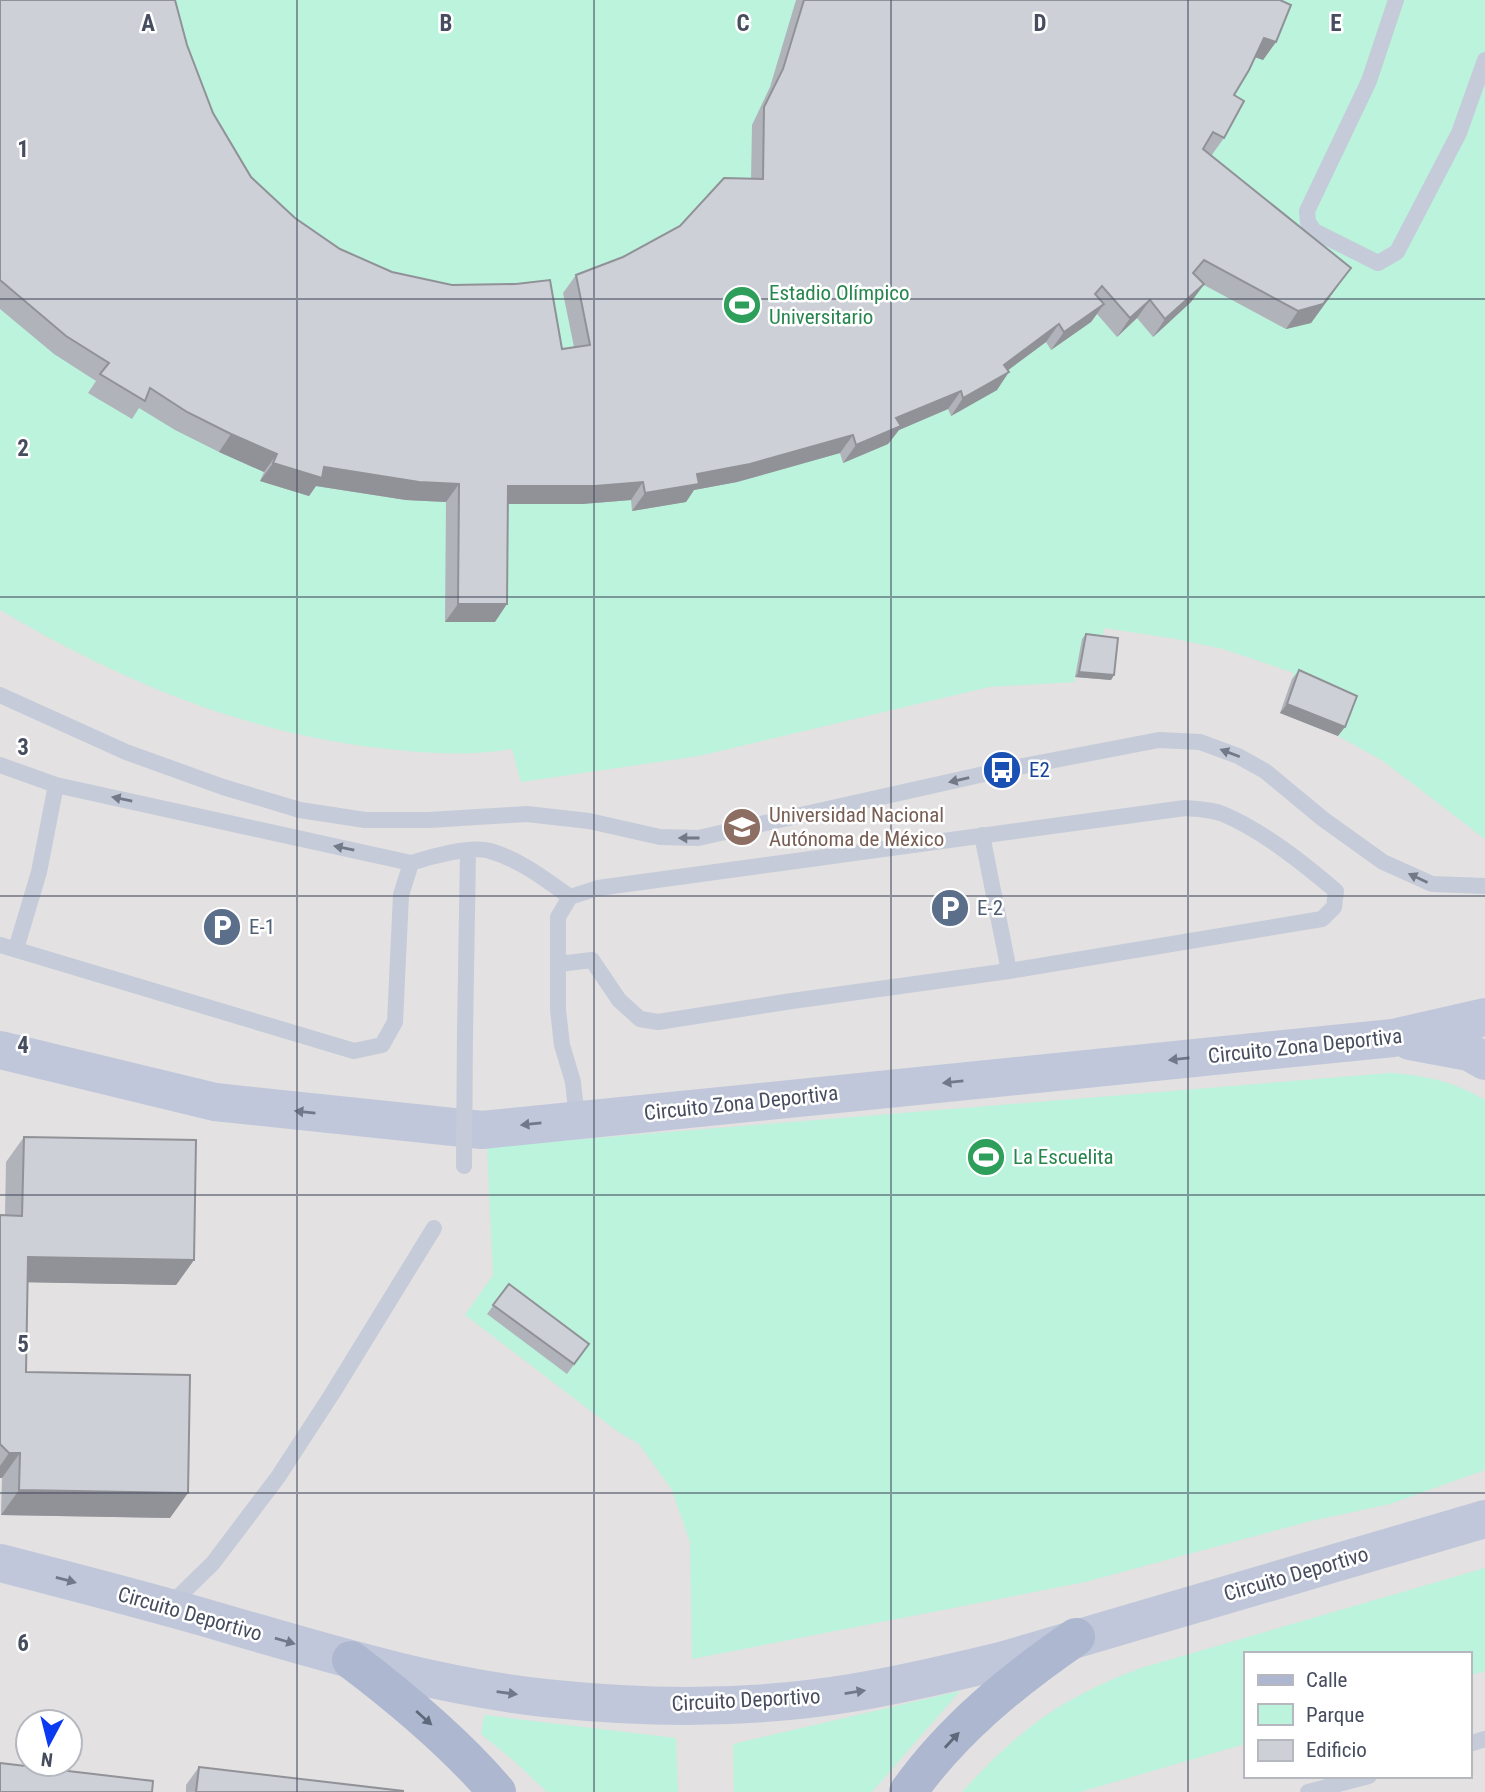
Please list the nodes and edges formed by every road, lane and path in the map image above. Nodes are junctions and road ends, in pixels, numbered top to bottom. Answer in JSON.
{"nodes":[{"id":1,"x":1396,"y":0,"type":"edge"},
{"id":2,"x":1485,"y":60,"type":"edge"},
{"id":3,"x":0,"y":695,"type":"edge"},
{"id":4,"x":0,"y":765,"type":"edge"},
{"id":5,"x":56,"y":785,"type":"junction"},
{"id":6,"x":982,"y":835,"type":"junction"},
{"id":7,"x":468,"y":851,"type":"junction"},
{"id":8,"x":411,"y":863,"type":"junction"},
{"id":9,"x":1485,"y":886,"type":"edge"},
{"id":10,"x":569,"y":897,"type":"junction"},
{"id":11,"x":0,"y":945,"type":"edge"},
{"id":12,"x":16,"y":949,"type":"junction"},
{"id":13,"x":559,"y":964,"type":"junction"},
{"id":14,"x":1009,"y":971,"type":"junction"},
{"id":15,"x":1485,"y":1017,"type":"edge"},
{"id":16,"x":1393,"y":1038,"type":"junction"},
{"id":17,"x":0,"y":1050,"type":"edge"},
{"id":18,"x":1485,"y":1061,"type":"edge"},
{"id":19,"x":577,"y":1119,"type":"junction"},
{"id":20,"x":464,"y":1166,"type":"dead end"},
{"id":21,"x":434,"y":1228,"type":"dead end"},
{"id":22,"x":1485,"y":1519,"type":"edge"},
{"id":23,"x":0,"y":1563,"type":"edge"},
{"id":24,"x":169,"y":1607,"type":"junction"},
{"id":25,"x":1076,"y":1637,"type":"junction"},
{"id":26,"x":351,"y":1660,"type":"junction"},
{"id":27,"x":1361,"y":1778,"type":"edge"},
{"id":28,"x":497,"y":1792,"type":"edge"},
{"id":29,"x":908,"y":1792,"type":"edge"},
{"id":30,"x":1308,"y":1792,"type":"edge"}],
"edges":[{"from":1,"to":2,"type":"lane"},
{"from":9,"to":3,"type":"lane","one_way":true},
{"from":4,"to":5,"type":"lane"},
{"from":8,"to":5,"type":"lane","one_way":true},
{"from":5,"to":12,"type":"lane"},
{"from":6,"to":10,"type":"lane"},
{"from":6,"to":14,"type":"lane"},
{"from":6,"to":14,"type":"lane"},
{"from":7,"to":8,"type":"lane"},
{"from":7,"to":10,"type":"lane"},
{"from":7,"to":20,"type":"lane","bridge":true},
{"from":8,"to":12,"type":"lane"},
{"from":10,"to":13,"type":"lane"},
{"from":11,"to":12,"type":"lane"},
{"from":13,"to":14,"type":"lane"},
{"from":13,"to":19,"type":"lane"},
{"from":15,"to":16,"type":"street","name":"Circuito Zona Deportiva"},
{"from":16,"to":18,"type":"street"},
{"from":16,"to":19,"type":"street","name":"Circuito Zona Deportiva","one_way":true},
{"from":19,"to":17,"type":"street","name":"Circuito Zona Deportiva","one_way":true},
{"from":21,"to":24,"type":"lane"},
{"from":22,"to":25,"type":"street","name":"Circuito Deportivo"},
{"from":23,"to":24,"type":"street","name":"Circuito Deportivo","one_way":true},
{"from":24,"to":26,"type":"street","name":"Circuito Deportivo","one_way":true},
{"from":26,"to":25,"type":"street","name":"Circuito Deportivo","one_way":true},
{"from":29,"to":25,"type":"main road","one_way":true},
{"from":26,"to":28,"type":"main road","one_way":true},
{"from":27,"to":30,"type":"lane"}]}
